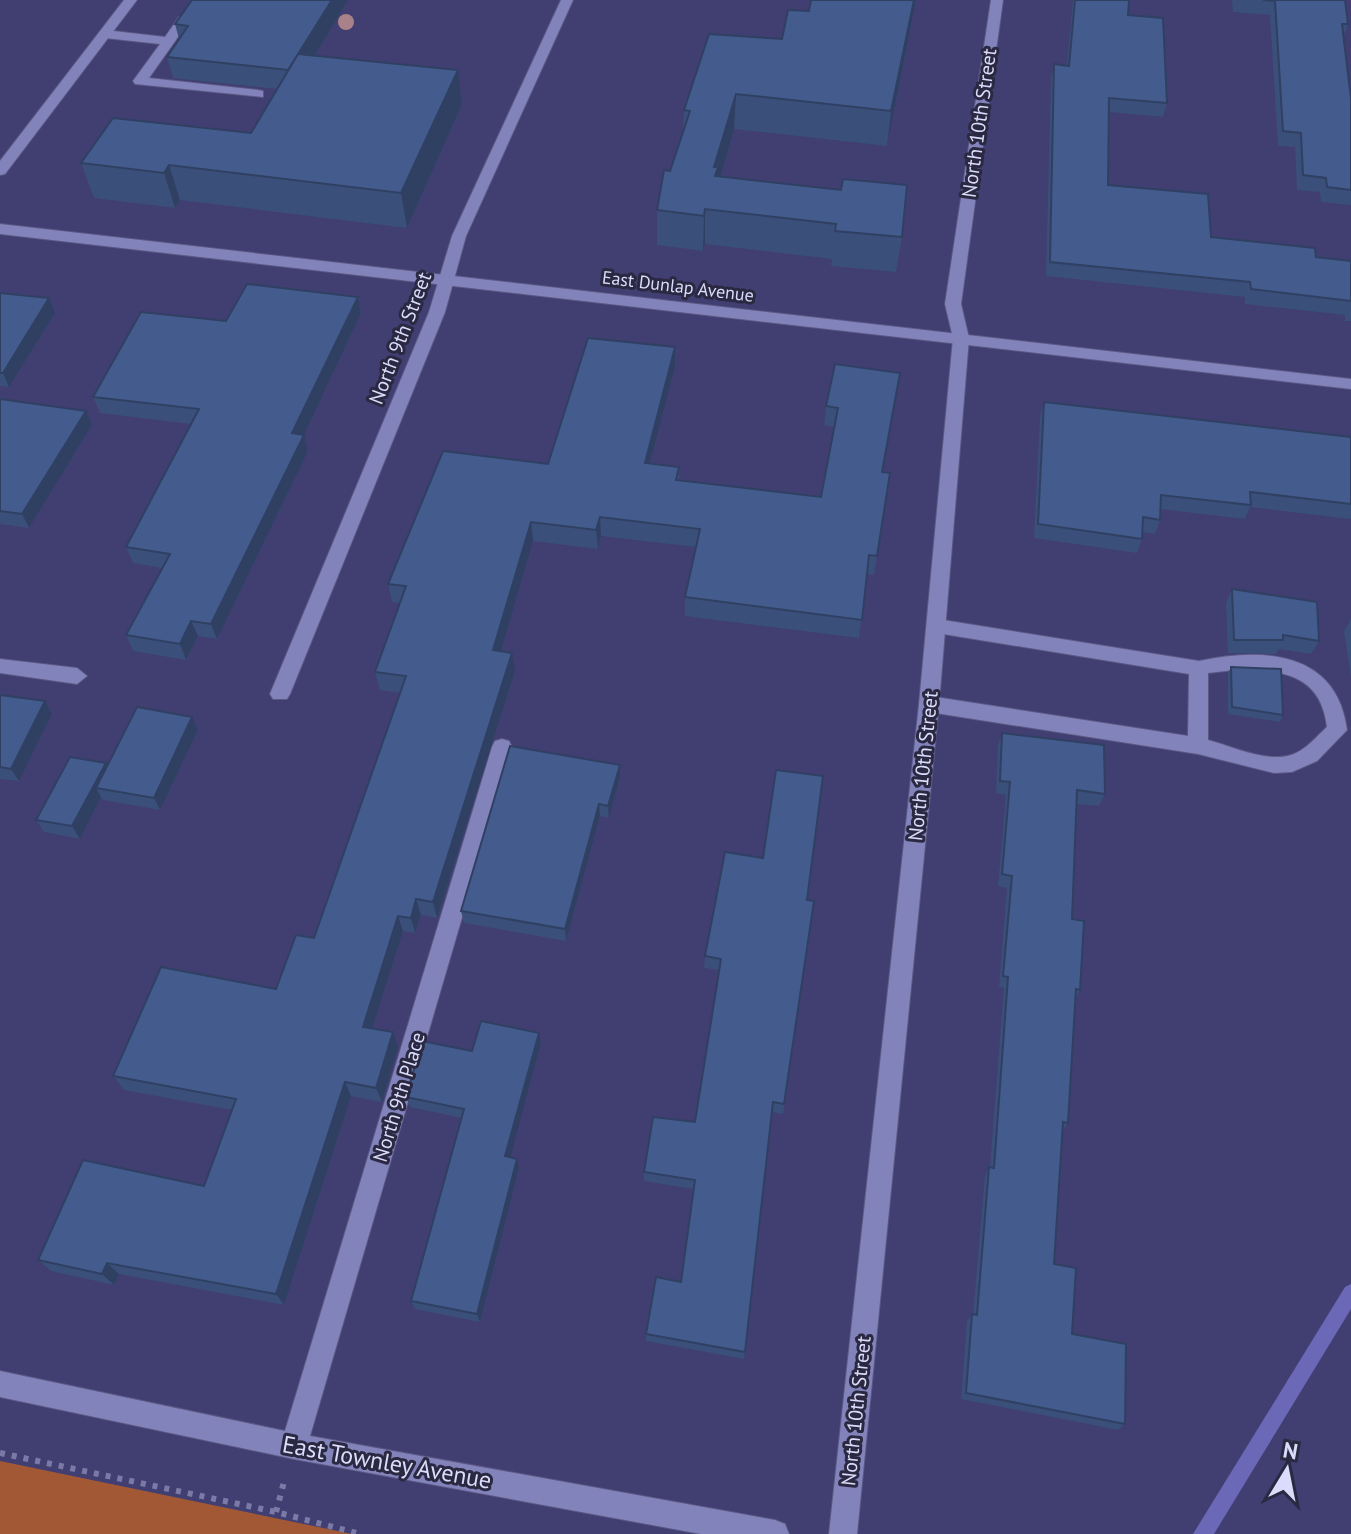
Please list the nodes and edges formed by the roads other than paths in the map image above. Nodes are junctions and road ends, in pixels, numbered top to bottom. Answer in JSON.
{"nodes":[{"id":1,"x":131,"y":0,"type":"edge"},
{"id":2,"x":567,"y":0,"type":"edge"},
{"id":3,"x":997,"y":0,"type":"edge"},
{"id":4,"x":184,"y":20,"type":"edge"},
{"id":5,"x":105,"y":34,"type":"junction"},
{"id":6,"x":169,"y":41,"type":"junction"},
{"id":7,"x":258,"y":94,"type":"edge"},
{"id":8,"x":0,"y":171,"type":"edge"},
{"id":9,"x":0,"y":229,"type":"edge"},
{"id":10,"x":447,"y":279,"type":"junction"},
{"id":11,"x":961,"y":338,"type":"junction"},
{"id":12,"x":1351,"y":384,"type":"edge"},
{"id":13,"x":937,"y":626,"type":"junction"},
{"id":14,"x":0,"y":666,"type":"edge"},
{"id":15,"x":1199,"y":668,"type":"junction"},
{"id":16,"x":77,"y":676,"type":"dead end"},
{"id":17,"x":280,"y":694,"type":"dead end"},
{"id":18,"x":929,"y":704,"type":"junction"},
{"id":19,"x":1198,"y":746,"type":"junction"},
{"id":20,"x":502,"y":747,"type":"dead end"},
{"id":21,"x":0,"y":1384,"type":"edge"},
{"id":22,"x":294,"y":1446,"type":"junction"},
{"id":23,"x":775,"y":1534,"type":"edge"},
{"id":24,"x":843,"y":1534,"type":"edge"}],
"edges":[{"from":1,"to":5,"type":"street"},
{"from":2,"to":10,"type":"street","name":"North 9th Street"},
{"from":3,"to":11,"type":"street","name":"North 10th Street"},
{"from":4,"to":6,"type":"street"},
{"from":5,"to":6,"type":"street"},
{"from":5,"to":8,"type":"street"},
{"from":6,"to":7,"type":"street"},
{"from":9,"to":10,"type":"street","name":"East Dunlap Avenue"},
{"from":10,"to":11,"type":"street","name":"East Dunlap Avenue"},
{"from":10,"to":17,"type":"street","name":"North 9th Street"},
{"from":11,"to":12,"type":"street","name":"East Dunlap Avenue"},
{"from":11,"to":13,"type":"street","name":"North 10th Street"},
{"from":13,"to":15,"type":"street"},
{"from":13,"to":18,"type":"street","name":"North 10th Street"},
{"from":14,"to":16,"type":"street"},
{"from":15,"to":19,"type":"street"},
{"from":15,"to":19,"type":"street"},
{"from":18,"to":19,"type":"street"},
{"from":18,"to":24,"type":"street","name":"North 10th Street"},
{"from":20,"to":22,"type":"street","name":"North 9th Place"},
{"from":21,"to":22,"type":"street","name":"East Townley Avenue"},
{"from":22,"to":23,"type":"street","name":"East Townley Avenue"}]}
